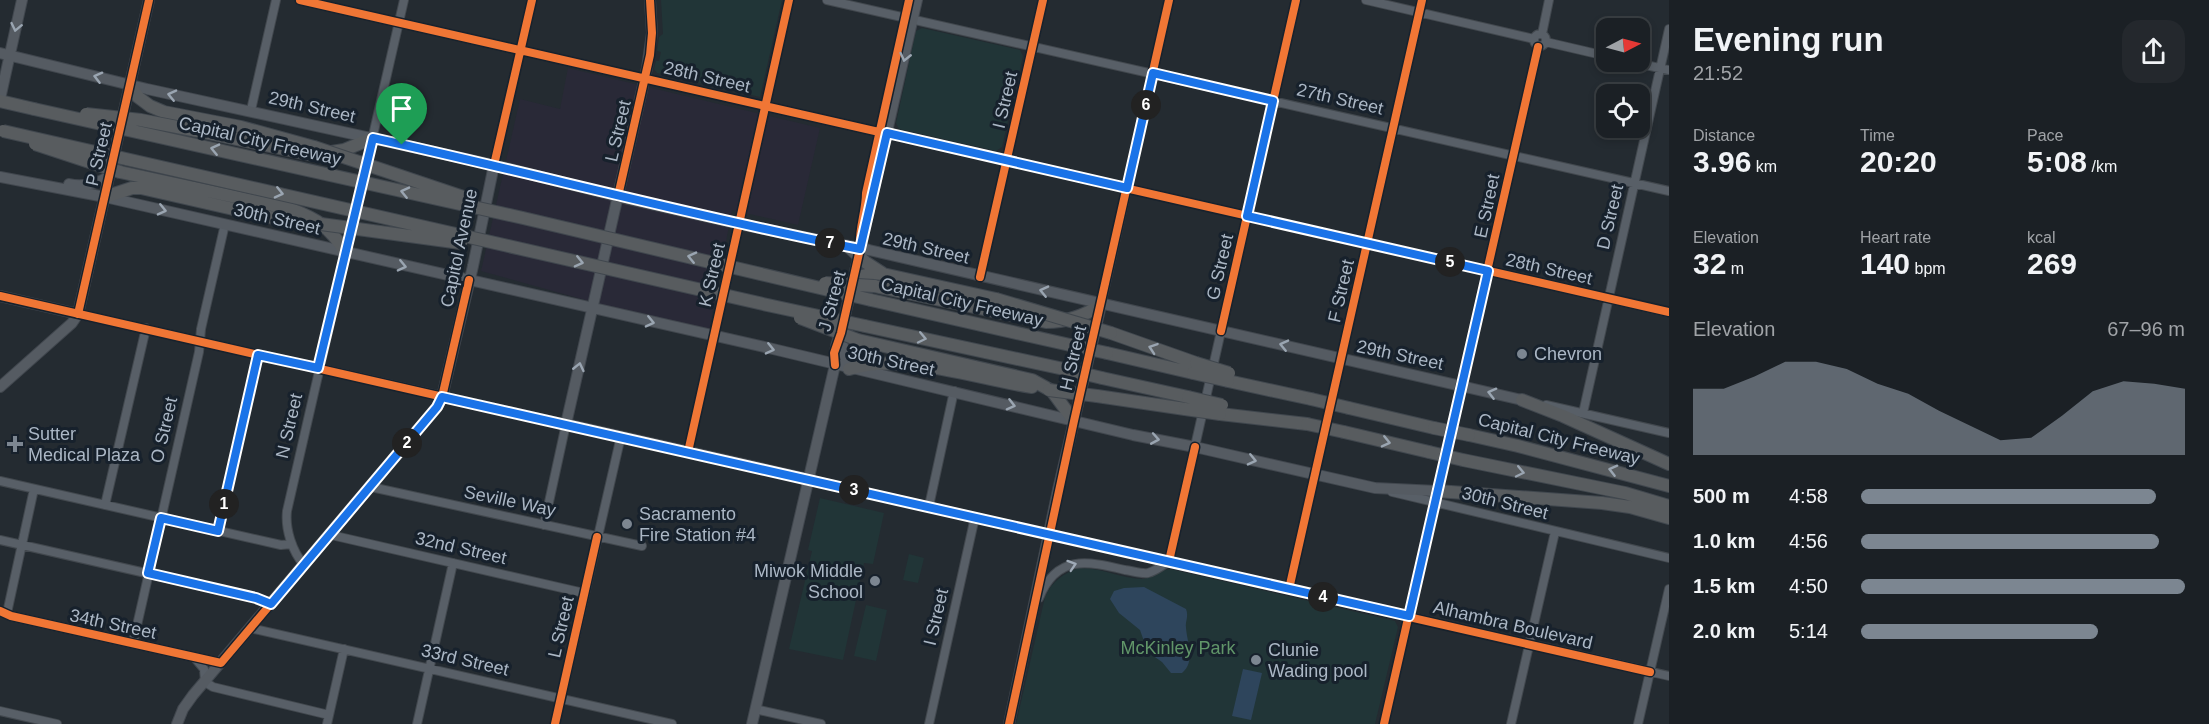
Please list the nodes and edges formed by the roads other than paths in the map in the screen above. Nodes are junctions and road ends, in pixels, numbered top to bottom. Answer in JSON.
{"nodes":[{"id":1,"x":22,"y":0,"type":"edge"},
{"id":2,"x":149,"y":0,"type":"edge"},
{"id":3,"x":276,"y":0,"type":"edge"},
{"id":4,"x":300,"y":0,"type":"edge"},
{"id":5,"x":404,"y":0,"type":"edge"},
{"id":6,"x":532,"y":0,"type":"edge"},
{"id":7,"x":650,"y":0,"type":"edge"},
{"id":8,"x":789,"y":0,"type":"edge"},
{"id":9,"x":828,"y":0,"type":"edge"},
{"id":10,"x":917,"y":0,"type":"edge"},
{"id":11,"x":1043,"y":0,"type":"edge"},
{"id":12,"x":1169,"y":0,"type":"edge"},
{"id":13,"x":1296,"y":0,"type":"edge"},
{"id":14,"x":1366,"y":0,"type":"edge"},
{"id":15,"x":1422,"y":0,"type":"edge"},
{"id":16,"x":1550,"y":0,"type":"edge"},
{"id":17,"x":1419,"y":13,"type":"junction"},
{"id":18,"x":913,"y":20,"type":"junction"},
{"id":19,"x":399,"y":22,"type":"junction"},
{"id":20,"x":1669,"y":29,"type":"edge"},
{"id":21,"x":1540,"y":40,"type":"junction"},
{"id":22,"x":1032,"y":46,"type":"junction"},
{"id":23,"x":520,"y":50,"type":"junction"},
{"id":24,"x":5,"y":54,"type":"edge"},
{"id":25,"x":1596,"y":54,"type":"edge"},
{"id":26,"x":1650,"y":66,"type":"edge"},
{"id":27,"x":1665,"y":69,"type":"edge"},
{"id":28,"x":1153,"y":73,"type":"junction"},
{"id":29,"x":645,"y":78,"type":"junction"},
{"id":30,"x":130,"y":85,"type":"junction"},
{"id":31,"x":0,"y":100,"type":"edge"},
{"id":32,"x":1273,"y":101,"type":"junction"},
{"id":33,"x":765,"y":106,"type":"junction"},
{"id":34,"x":34,"y":109,"type":"junction"},
{"id":35,"x":251,"y":110,"type":"junction"},
{"id":36,"x":1394,"y":128,"type":"junction"},
{"id":37,"x":2,"y":131,"type":"edge"},
{"id":38,"x":887,"y":133,"type":"junction"},
{"id":39,"x":373,"y":138,"type":"junction"},
{"id":40,"x":1513,"y":156,"type":"junction"},
{"id":41,"x":1006,"y":160,"type":"junction"},
{"id":42,"x":494,"y":165,"type":"junction"},
{"id":43,"x":115,"y":174,"type":"junction"},
{"id":44,"x":0,"y":177,"type":"edge"},
{"id":45,"x":1634,"y":183,"type":"junction"},
{"id":46,"x":37,"y":184,"type":"junction"},
{"id":47,"x":1127,"y":188,"type":"junction"},
{"id":48,"x":1669,"y":191,"type":"edge"},
{"id":49,"x":618,"y":196,"type":"junction"},
{"id":50,"x":105,"y":197,"type":"junction"},
{"id":51,"x":1247,"y":216,"type":"junction"},
{"id":52,"x":523,"y":218,"type":"junction"},
{"id":53,"x":225,"y":224,"type":"junction"},
{"id":54,"x":739,"y":224,"type":"junction"},
{"id":55,"x":1367,"y":243,"type":"junction"},
{"id":56,"x":522,"y":249,"type":"junction"},
{"id":57,"x":856,"y":251,"type":"junction"},
{"id":58,"x":345,"y":252,"type":"junction"},
{"id":59,"x":1488,"y":271,"type":"junction"},
{"id":60,"x":883,"y":274,"type":"junction"},
{"id":61,"x":980,"y":277,"type":"junction"},
{"id":62,"x":854,"y":278,"type":"junction"},
{"id":63,"x":470,"y":280,"type":"junction"},
{"id":64,"x":790,"y":280,"type":"junction"},
{"id":65,"x":0,"y":296,"type":"edge"},
{"id":66,"x":1608,"y":298,"type":"junction"},
{"id":67,"x":763,"y":304,"type":"junction"},
{"id":68,"x":1101,"y":305,"type":"junction"},
{"id":69,"x":593,"y":309,"type":"junction"},
{"id":70,"x":1669,"y":312,"type":"edge"},
{"id":71,"x":78,"y":314,"type":"junction"},
{"id":72,"x":146,"y":328,"type":"junction"},
{"id":73,"x":1221,"y":331,"type":"junction"},
{"id":74,"x":841,"y":333,"type":"junction"},
{"id":75,"x":713,"y":336,"type":"junction"},
{"id":76,"x":200,"y":341,"type":"junction"},
{"id":77,"x":258,"y":355,"type":"junction"},
{"id":78,"x":1341,"y":359,"type":"junction"},
{"id":79,"x":835,"y":365,"type":"junction"},
{"id":80,"x":318,"y":368,"type":"junction"},
{"id":81,"x":1194,"y":368,"type":"junction"},
{"id":82,"x":849,"y":369,"type":"junction"},
{"id":83,"x":1462,"y":386,"type":"junction"},
{"id":84,"x":0,"y":387,"type":"edge"},
{"id":85,"x":954,"y":391,"type":"junction"},
{"id":86,"x":442,"y":397,"type":"junction"},
{"id":87,"x":1522,"y":400,"type":"junction"},
{"id":88,"x":1186,"y":403,"type":"junction"},
{"id":89,"x":1583,"y":412,"type":"junction"},
{"id":90,"x":1074,"y":421,"type":"junction"},
{"id":91,"x":566,"y":424,"type":"junction"},
{"id":92,"x":1669,"y":433,"type":"edge"},
{"id":93,"x":621,"y":436,"type":"junction"},
{"id":94,"x":1195,"y":447,"type":"junction"},
{"id":95,"x":688,"y":452,"type":"junction"},
{"id":96,"x":1669,"y":464,"type":"edge"},
{"id":97,"x":1315,"y":474,"type":"junction"},
{"id":98,"x":808,"y":479,"type":"junction"},
{"id":99,"x":0,"y":482,"type":"edge"},
{"id":100,"x":1669,"y":486,"type":"edge"},
{"id":101,"x":371,"y":487,"type":"junction"},
{"id":102,"x":34,"y":489,"type":"junction"},
{"id":103,"x":1436,"y":497,"type":"junction"},
{"id":104,"x":105,"y":505,"type":"junction"},
{"id":105,"x":929,"y":506,"type":"junction"},
{"id":106,"x":1669,"y":506,"type":"edge"},
{"id":107,"x":975,"y":517,"type":"junction"},
{"id":108,"x":161,"y":518,"type":"junction"},
{"id":109,"x":1669,"y":518,"type":"edge"},
{"id":110,"x":544,"y":525,"type":"junction"},
{"id":111,"x":218,"y":531,"type":"junction"},
{"id":112,"x":1555,"y":532,"type":"junction"},
{"id":113,"x":1050,"y":534,"type":"junction"},
{"id":114,"x":331,"y":535,"type":"junction"},
{"id":115,"x":597,"y":537,"type":"junction"},
{"id":116,"x":0,"y":540,"type":"edge"},
{"id":117,"x":292,"y":544,"type":"junction"},
{"id":118,"x":22,"y":545,"type":"junction"},
{"id":119,"x":642,"y":546,"type":"dead end"},
{"id":120,"x":1669,"y":558,"type":"edge"},
{"id":121,"x":1169,"y":561,"type":"junction"},
{"id":122,"x":453,"y":563,"type":"junction"},
{"id":123,"x":304,"y":565,"type":"junction"},
{"id":124,"x":148,"y":573,"type":"junction"},
{"id":125,"x":1289,"y":589,"type":"junction"},
{"id":126,"x":1669,"y":589,"type":"edge"},
{"id":127,"x":584,"y":593,"type":"junction"},
{"id":128,"x":271,"y":604,"type":"junction"},
{"id":129,"x":1035,"y":607,"type":"junction"},
{"id":130,"x":3,"y":612,"type":"edge"},
{"id":131,"x":1409,"y":616,"type":"junction"},
{"id":132,"x":250,"y":628,"type":"junction"},
{"id":133,"x":133,"y":643,"type":"junction"},
{"id":134,"x":1529,"y":644,"type":"junction"},
{"id":135,"x":344,"y":649,"type":"junction"},
{"id":136,"x":194,"y":657,"type":"junction"},
{"id":137,"x":221,"y":663,"type":"junction"},
{"id":138,"x":430,"y":669,"type":"junction"},
{"id":139,"x":1650,"y":672,"type":"junction"},
{"id":140,"x":1669,"y":676,"type":"edge"},
{"id":141,"x":205,"y":682,"type":"junction"},
{"id":142,"x":561,"y":699,"type":"junction"},
{"id":143,"x":755,"y":709,"type":"junction"},
{"id":144,"x":0,"y":711,"type":"edge"},
{"id":145,"x":328,"y":719,"type":"edge"},
{"id":146,"x":57,"y":724,"type":"edge"},
{"id":147,"x":177,"y":724,"type":"edge"},
{"id":148,"x":417,"y":724,"type":"edge"},
{"id":149,"x":555,"y":724,"type":"edge"},
{"id":150,"x":672,"y":724,"type":"edge"},
{"id":151,"x":752,"y":724,"type":"edge"},
{"id":152,"x":821,"y":724,"type":"edge"},
{"id":153,"x":929,"y":724,"type":"edge"},
{"id":154,"x":1009,"y":724,"type":"edge"},
{"id":155,"x":1384,"y":724,"type":"edge"},
{"id":156,"x":1511,"y":724,"type":"edge"},
{"id":157,"x":1638,"y":724,"type":"edge"}],
"edges":[{"from":1,"to":24,"type":"main road","one_way":true},
{"from":2,"to":30,"type":"main road","name":"P Street"},
{"from":3,"to":35,"type":"street"},
{"from":4,"to":19,"type":"street","name":"28th Street"},
{"from":5,"to":19,"type":"street","name":"N Street"},
{"from":6,"to":23,"type":"street","name":"Capitol Avenue"},
{"from":7,"to":29,"type":"main road","name":"L Street"},
{"from":8,"to":33,"type":"street","name":"K Street"},
{"from":9,"to":18,"type":"street","name":"27th Street"},
{"from":10,"to":18,"type":"main road","name":"J Street"},
{"from":11,"to":22,"type":"street","name":"I Street"},
{"from":12,"to":28,"type":"street","name":"H Street"},
{"from":13,"to":32,"type":"street","name":"G Street"},
{"from":14,"to":17,"type":"street"},
{"from":15,"to":17,"type":"street","name":"F Street"},
{"from":16,"to":21,"type":"street","name":"E Street"},
{"from":17,"to":21,"type":"street"},
{"from":17,"to":36,"type":"street","name":"F Street"},
{"from":18,"to":22,"type":"street","name":"27th Street"},
{"from":18,"to":38,"type":"main road","name":"J Street","one_way":true},
{"from":19,"to":23,"type":"street","name":"28th Street"},
{"from":19,"to":39,"type":"street","name":"N Street"},
{"from":20,"to":27,"type":"street","name":"D Street"},
{"from":21,"to":25,"type":"street"},
{"from":21,"to":40,"type":"street","name":"E Street"},
{"from":22,"to":28,"type":"street","name":"27th Street"},
{"from":22,"to":41,"type":"street","name":"I Street"},
{"from":23,"to":29,"type":"street","name":"28th Street"},
{"from":23,"to":42,"type":"street","name":"Capitol Avenue"},
{"from":30,"to":24,"type":"main road","name":"29th Street","one_way":true},
{"from":24,"to":31,"type":"main road"},
{"from":26,"to":27,"type":"street"},
{"from":27,"to":45,"type":"street","name":"D Street"},
{"from":28,"to":32,"type":"street","name":"27th Street"},
{"from":28,"to":47,"type":"street","name":"H Street"},
{"from":29,"to":33,"type":"street","name":"28th Street"},
{"from":29,"to":49,"type":"main road","name":"L Street"},
{"from":35,"to":30,"type":"main road","name":"29th Street","one_way":true},
{"from":30,"to":43,"type":"main road","name":"P Street"},
{"from":30,"to":52,"type":"highway","bridge":true},
{"from":31,"to":34,"type":"highway","name":"Capital City Freeway"},
{"from":32,"to":36,"type":"street","name":"27th Street"},
{"from":32,"to":51,"type":"street","name":"G Street"},
{"from":33,"to":38,"type":"street","name":"28th Street"},
{"from":33,"to":54,"type":"street","name":"K Street"},
{"from":34,"to":39,"type":"highway","bridge":true},
{"from":52,"to":34,"type":"highway","name":"Capital City Freeway","one_way":true,"bridge":true},
{"from":35,"to":39,"type":"main road","name":"29th Street"},
{"from":36,"to":40,"type":"street","name":"27th Street"},
{"from":36,"to":55,"type":"street","name":"F Street"},
{"from":37,"to":43,"type":"highway","bridge":true},
{"from":37,"to":56,"type":"highway","name":"Capital City Freeway","one_way":true,"bridge":true},
{"from":38,"to":41,"type":"street","name":"28th Street"},
{"from":38,"to":57,"type":"main road","name":"J Street"},
{"from":39,"to":42,"type":"main road","name":"29th Street"},
{"from":39,"to":58,"type":"street","name":"N Street"},
{"from":40,"to":45,"type":"street","name":"27th Street"},
{"from":40,"to":59,"type":"street","name":"E Street"},
{"from":41,"to":47,"type":"street","name":"28th Street"},
{"from":41,"to":61,"type":"street","name":"I Street"},
{"from":42,"to":49,"type":"main road","name":"29th Street"},
{"from":42,"to":63,"type":"main road","name":"Capitol Avenue"},
{"from":43,"to":46,"type":"main road"},
{"from":43,"to":50,"type":"main road","name":"P Street"},
{"from":43,"to":58,"type":"highway"},
{"from":44,"to":46,"type":"main road","name":"30th Street"},
{"from":45,"to":48,"type":"street","name":"27th Street"},
{"from":45,"to":66,"type":"street","name":"D Street"},
{"from":46,"to":50,"type":"main road","name":"30th Street"},
{"from":47,"to":51,"type":"street","name":"28th Street"},
{"from":47,"to":68,"type":"street","name":"H Street"},
{"from":49,"to":54,"type":"main road","name":"29th Street"},
{"from":49,"to":69,"type":"main road","name":"L Street"},
{"from":50,"to":53,"type":"main road","name":"30th Street","one_way":true},
{"from":50,"to":56,"type":"highway","bridge":true},
{"from":50,"to":71,"type":"main road","name":"P Street"},
{"from":51,"to":55,"type":"street","name":"28th Street"},
{"from":51,"to":73,"type":"street","name":"G Street"},
{"from":64,"to":52,"type":"highway","name":"Capital City Freeway","one_way":true,"bridge":true},
{"from":53,"to":58,"type":"main road","name":"30th Street"},
{"from":53,"to":76,"type":"street","name":"O Street"},
{"from":54,"to":57,"type":"main road","name":"29th Street"},
{"from":54,"to":75,"type":"street","name":"K Street"},
{"from":55,"to":59,"type":"street","name":"28th Street"},
{"from":55,"to":78,"type":"street","name":"F Street"},
{"from":56,"to":67,"type":"highway","name":"Capital City Freeway","one_way":true,"bridge":true},
{"from":57,"to":60,"type":"highway"},
{"from":57,"to":61,"type":"main road","name":"29th Street"},
{"from":57,"to":62,"type":"main road","name":"J Street"},
{"from":58,"to":63,"type":"main road","name":"30th Street","one_way":true},
{"from":58,"to":80,"type":"street","name":"N Street"},
{"from":59,"to":66,"type":"street","name":"28th Street"},
{"from":59,"to":83,"type":"street","name":"E Street"},
{"from":60,"to":62,"type":"highway"},
{"from":81,"to":60,"type":"highway","one_way":true,"bridge":true},
{"from":68,"to":61,"type":"main road","name":"29th Street","one_way":true},
{"from":62,"to":74,"type":"main road","name":"J Street"},
{"from":63,"to":69,"type":"main road","name":"30th Street"},
{"from":63,"to":86,"type":"main road","name":"Capitol Avenue"},
{"from":64,"to":68,"type":"highway","bridge":true},
{"from":64,"to":81,"type":"highway","name":"Capital City Freeway","bridge":true},
{"from":65,"to":71,"type":"main road","name":"Alhambra Boulevard"},
{"from":66,"to":70,"type":"street","name":"28th Street"},
{"from":66,"to":89,"type":"street","name":"D Street"},
{"from":67,"to":88,"type":"highway","name":"Capital City Freeway","one_way":true,"bridge":true},
{"from":67,"to":90,"type":"highway","bridge":true},
{"from":68,"to":73,"type":"main road","name":"29th Street"},
{"from":68,"to":90,"type":"main road","name":"H Street"},
{"from":69,"to":75,"type":"main road","name":"30th Street","one_way":true},
{"from":91,"to":69,"type":"main road","name":"L Street","one_way":true},
{"from":71,"to":72,"type":"street","name":"Alhambra Boulevard"},
{"from":71,"to":84,"type":"main road"},
{"from":72,"to":76,"type":"street","name":"Alhambra Boulevard"},
{"from":72,"to":104,"type":"street"},
{"from":78,"to":73,"type":"main road","name":"29th Street","one_way":true},
{"from":73,"to":94,"type":"street","name":"G Street"},
{"from":74,"to":79,"type":"main road","name":"J Street"},
{"from":74,"to":82,"type":"main road"},
{"from":75,"to":79,"type":"main road","name":"30th Street","one_way":true},
{"from":75,"to":95,"type":"street","name":"K Street"},
{"from":76,"to":77,"type":"street","name":"Alhambra Boulevard"},
{"from":76,"to":108,"type":"street","name":"O Street"},
{"from":77,"to":80,"type":"street","name":"Alhambra Boulevard"},
{"from":77,"to":111,"type":"street"},
{"from":78,"to":83,"type":"main road","name":"29th Street"},
{"from":78,"to":97,"type":"street","name":"F Street"},
{"from":79,"to":82,"type":"main road","name":"30th Street"},
{"from":79,"to":98,"type":"main road","name":"J Street"},
{"from":80,"to":86,"type":"street","name":"Alhambra Boulevard"},
{"from":80,"to":117,"type":"street","name":"N Street"},
{"from":100,"to":81,"type":"highway","name":"Capital City Freeway","one_way":true,"bridge":true},
{"from":82,"to":85,"type":"main road","name":"30th Street"},
{"from":82,"to":88,"type":"highway","bridge":true},
{"from":87,"to":83,"type":"main road","name":"29th Street","one_way":true},
{"from":83,"to":103,"type":"street","name":"E Street"},
{"from":85,"to":90,"type":"main road","name":"30th Street","one_way":true},
{"from":85,"to":105,"type":"street"},
{"from":86,"to":91,"type":"street","name":"Alhambra Boulevard"},
{"from":86,"to":101,"type":"main road"},
{"from":87,"to":89,"type":"street","name":"29th Street"},
{"from":87,"to":96,"type":"highway"},
{"from":88,"to":106,"type":"highway","name":"Capital City Freeway","one_way":true,"bridge":true},
{"from":89,"to":92,"type":"street","name":"29th Street"},
{"from":90,"to":94,"type":"main road","name":"30th Street","one_way":true},
{"from":90,"to":113,"type":"main road","name":"H Street"},
{"from":91,"to":93,"type":"main road","name":"Alhambra Boulevard"},
{"from":91,"to":110,"type":"street","name":"L Street"},
{"from":93,"to":95,"type":"main road","name":"Alhambra Boulevard"},
{"from":93,"to":115,"type":"street","name":"L Street"},
{"from":94,"to":97,"type":"main road","name":"30th Street","one_way":true},
{"from":94,"to":121,"type":"street","name":"G Street"},
{"from":95,"to":98,"type":"main road","name":"Alhambra Boulevard"},
{"from":97,"to":103,"type":"main road","name":"30th Street"},
{"from":97,"to":125,"type":"street","name":"F Street"},
{"from":98,"to":105,"type":"street","name":"Alhambra Boulevard"},
{"from":98,"to":143,"type":"main road","name":"J Street"},
{"from":99,"to":102,"type":"street"},
{"from":101,"to":110,"type":"street","name":"Seville Way"},
{"from":101,"to":114,"type":"main road"},
{"from":102,"to":104,"type":"street"},
{"from":102,"to":118,"type":"street"},
{"from":103,"to":109,"type":"highway"},
{"from":103,"to":112,"type":"street","name":"30th Street"},
{"from":103,"to":131,"type":"street","name":"E Street"},
{"from":104,"to":108,"type":"street"},
{"from":105,"to":107,"type":"street","name":"Alhambra Boulevard"},
{"from":107,"to":113,"type":"street","name":"Alhambra Boulevard"},
{"from":107,"to":153,"type":"street","name":"I Street"},
{"from":108,"to":111,"type":"street"},
{"from":108,"to":124,"type":"street","name":"O Street"},
{"from":110,"to":115,"type":"street","name":"Seville Way"},
{"from":111,"to":117,"type":"street"},
{"from":112,"to":120,"type":"street","name":"30th Street"},
{"from":112,"to":134,"type":"street"},
{"from":113,"to":121,"type":"street","name":"Alhambra Boulevard"},
{"from":113,"to":129,"type":"main road","name":"H Street"},
{"from":114,"to":122,"type":"street","name":"32nd Street"},
{"from":114,"to":123,"type":"main road"},
{"from":115,"to":119,"type":"street","name":"Seville Way"},
{"from":115,"to":127,"type":"street","name":"L Street"},
{"from":116,"to":118,"type":"street"},
{"from":117,"to":123,"type":"street"},
{"from":118,"to":124,"type":"street"},
{"from":118,"to":130,"type":"street"},
{"from":121,"to":125,"type":"street","name":"Alhambra Boulevard"},
{"from":129,"to":121,"type":"street","one_way":true},
{"from":122,"to":127,"type":"street","name":"32nd Street"},
{"from":122,"to":138,"type":"street"},
{"from":123,"to":128,"type":"main road"},
{"from":124,"to":128,"type":"street"},
{"from":124,"to":133,"type":"street","name":"O Street"},
{"from":125,"to":131,"type":"street","name":"Alhambra Boulevard"},
{"from":126,"to":139,"type":"street"},
{"from":127,"to":142,"type":"street","name":"L Street"},
{"from":128,"to":132,"type":"main road"},
{"from":129,"to":154,"type":"main road","name":"H Street"},
{"from":130,"to":133,"type":"street","name":"34th Street"},
{"from":131,"to":134,"type":"street","name":"Alhambra Boulevard"},
{"from":131,"to":155,"type":"street","name":"E Street"},
{"from":132,"to":135,"type":"street","name":"33rd Street"},
{"from":132,"to":137,"type":"main road"},
{"from":133,"to":136,"type":"street","name":"34th Street"},
{"from":134,"to":139,"type":"street","name":"Alhambra Boulevard"},
{"from":134,"to":156,"type":"street"},
{"from":135,"to":138,"type":"street","name":"33rd Street"},
{"from":135,"to":145,"type":"street"},
{"from":136,"to":137,"type":"street","name":"34th Street"},
{"from":136,"to":141,"type":"street"},
{"from":137,"to":141,"type":"main road"},
{"from":138,"to":142,"type":"street","name":"33rd Street"},
{"from":138,"to":148,"type":"street"},
{"from":139,"to":140,"type":"street","name":"Alhambra Boulevard"},
{"from":139,"to":157,"type":"street"},
{"from":141,"to":145,"type":"street"},
{"from":141,"to":147,"type":"main road"},
{"from":142,"to":149,"type":"street","name":"L Street"},
{"from":142,"to":150,"type":"street","name":"33rd Street"},
{"from":143,"to":151,"type":"main road","name":"J Street"},
{"from":143,"to":152,"type":"street"},
{"from":144,"to":146,"type":"street"}]}
